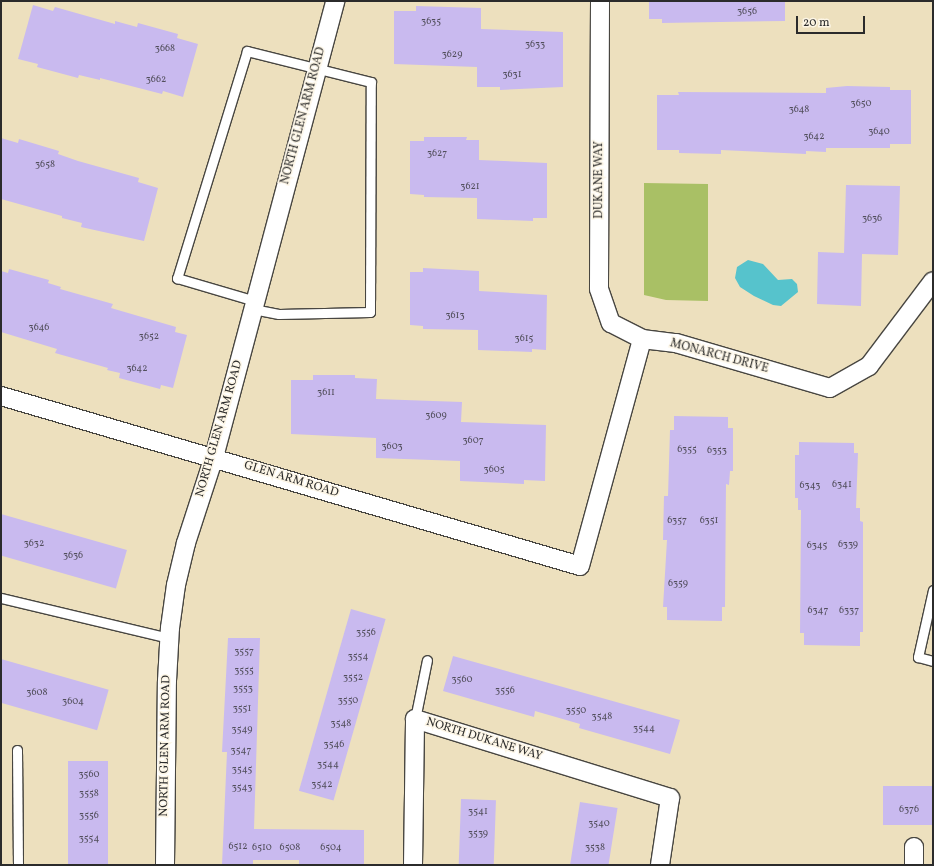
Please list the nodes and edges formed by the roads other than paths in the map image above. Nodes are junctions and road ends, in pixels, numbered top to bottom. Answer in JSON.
{"nodes":[{"id":1,"x":335,"y":1,"type":"edge"},
{"id":2,"x":600,"y":1,"type":"edge"},
{"id":3,"x":317,"y":69,"type":"junction"},
{"id":4,"x":933,"y":281,"type":"edge"},
{"id":5,"x":254,"y":305,"type":"junction"},
{"id":6,"x":642,"y":339,"type":"junction"},
{"id":7,"x":1,"y":396,"type":"edge"},
{"id":8,"x":214,"y":457,"type":"junction"},
{"id":9,"x":933,"y":590,"type":"edge"},
{"id":10,"x":1,"y":598,"type":"edge"},
{"id":11,"x":169,"y":638,"type":"junction"},
{"id":12,"x":428,"y":660,"type":"dead end"},
{"id":13,"x":933,"y":661,"type":"edge"},
{"id":14,"x":415,"y":719,"type":"junction"},
{"id":15,"x":17,"y":750,"type":"dead end"},
{"id":16,"x":914,"y":847,"type":"dead end"},
{"id":17,"x":18,"y":865,"type":"edge"},
{"id":18,"x":165,"y":865,"type":"edge"},
{"id":19,"x":413,"y":865,"type":"edge"},
{"id":20,"x":660,"y":865,"type":"edge"},
{"id":21,"x":914,"y":865,"type":"edge"}],
"edges":[{"from":1,"to":3,"type":"street","name":"NORTH GLEN ARM ROAD"},
{"from":2,"to":6,"type":"street","name":"DUKANE WAY"},
{"from":3,"to":5,"type":"street","name":"NORTH GLEN ARM ROAD"},
{"from":3,"to":5,"type":"lane"},
{"from":3,"to":5,"type":"lane"},
{"from":4,"to":6,"type":"street","name":"MONARCH DRIVE"},
{"from":5,"to":8,"type":"street","name":"NORTH GLEN ARM ROAD"},
{"from":6,"to":8,"type":"street","name":"GLEN ARM ROAD"},
{"from":7,"to":8,"type":"street","name":"GLEN ARM ROAD"},
{"from":8,"to":11,"type":"street","name":"NORTH GLEN ARM ROAD"},
{"from":9,"to":13,"type":"lane"},
{"from":10,"to":11,"type":"lane"},
{"from":11,"to":18,"type":"street","name":"NORTH GLEN ARM ROAD"},
{"from":12,"to":14,"type":"lane"},
{"from":14,"to":19,"type":"street","name":"NORTH DUKANE WAY"},
{"from":14,"to":20,"type":"street","name":"NORTH DUKANE WAY"},
{"from":15,"to":17,"type":"lane"},
{"from":16,"to":21,"type":"street"}]}
